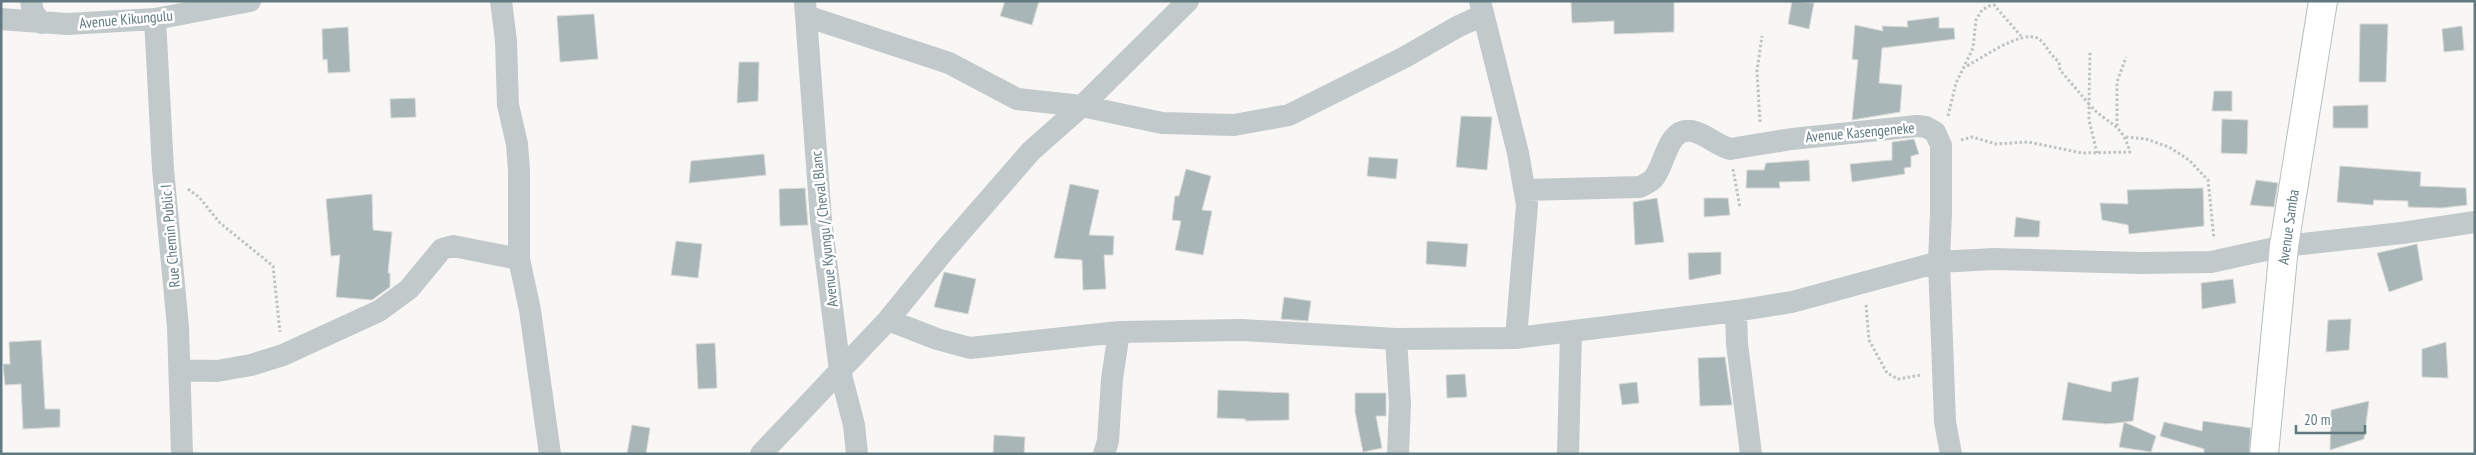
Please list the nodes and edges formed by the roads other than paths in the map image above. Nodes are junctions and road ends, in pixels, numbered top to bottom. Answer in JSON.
{"nodes":[{"id":1,"x":31,"y":1,"type":"edge"},
{"id":2,"x":250,"y":1,"type":"edge"},
{"id":3,"x":501,"y":1,"type":"edge"},
{"id":4,"x":1188,"y":1,"type":"edge"},
{"id":5,"x":2323,"y":1,"type":"edge"},
{"id":6,"x":1482,"y":8,"type":"edge"},
{"id":7,"x":805,"y":9,"type":"edge"},
{"id":8,"x":1,"y":19,"type":"edge"},
{"id":9,"x":155,"y":19,"type":"junction"},
{"id":10,"x":41,"y":24,"type":"junction"},
{"id":11,"x":1082,"y":106,"type":"junction"},
{"id":12,"x":1524,"y":190,"type":"junction"},
{"id":13,"x":2475,"y":222,"type":"edge"},
{"id":14,"x":2284,"y":246,"type":"junction"},
{"id":15,"x":520,"y":258,"type":"junction"},
{"id":16,"x":1939,"y":262,"type":"junction"},
{"id":17,"x":1736,"y":311,"type":"junction"},
{"id":18,"x":888,"y":320,"type":"junction"},
{"id":19,"x":1119,"y":332,"type":"junction"},
{"id":20,"x":1571,"y":332,"type":"junction"},
{"id":21,"x":1516,"y":338,"type":"junction"},
{"id":22,"x":1396,"y":339,"type":"junction"},
{"id":23,"x":180,"y":370,"type":"junction"},
{"id":24,"x":840,"y":371,"type":"junction"},
{"id":25,"x":182,"y":454,"type":"edge"},
{"id":26,"x":550,"y":454,"type":"edge"},
{"id":27,"x":761,"y":454,"type":"edge"},
{"id":28,"x":857,"y":454,"type":"edge"},
{"id":29,"x":1104,"y":454,"type":"edge"},
{"id":30,"x":1398,"y":454,"type":"edge"},
{"id":31,"x":1568,"y":454,"type":"edge"},
{"id":32,"x":1751,"y":454,"type":"edge"},
{"id":33,"x":1951,"y":454,"type":"edge"},
{"id":34,"x":2264,"y":454,"type":"edge"}],
"edges":[{"from":1,"to":10,"type":"street"},
{"from":2,"to":9,"type":"street","name":"Avenue Kikungulu"},
{"from":3,"to":15,"type":"street"},
{"from":4,"to":11,"type":"street"},
{"from":5,"to":14,"type":"street","name":"Avenue Samba"},
{"from":6,"to":11,"type":"street"},
{"from":6,"to":12,"type":"street"},
{"from":7,"to":11,"type":"street"},
{"from":7,"to":24,"type":"street","name":"Avenue Kyungu / Cheval Blanc"},
{"from":8,"to":10,"type":"street","name":"Avenue Kikungulu"},
{"from":9,"to":10,"type":"street","name":"Avenue Kikungulu"},
{"from":9,"to":23,"type":"street","name":"Rue Chemin Public I"},
{"from":11,"to":18,"type":"street"},
{"from":12,"to":16,"type":"street","name":"Avenue Kasengeneke"},
{"from":12,"to":21,"type":"street"},
{"from":13,"to":14,"type":"street"},
{"from":14,"to":16,"type":"street"},
{"from":14,"to":34,"type":"street","name":"Avenue Samba"},
{"from":15,"to":23,"type":"street"},
{"from":15,"to":26,"type":"street"},
{"from":16,"to":17,"type":"street"},
{"from":16,"to":33,"type":"street"},
{"from":17,"to":20,"type":"street"},
{"from":17,"to":32,"type":"street"},
{"from":18,"to":19,"type":"street"},
{"from":18,"to":24,"type":"street"},
{"from":19,"to":22,"type":"street"},
{"from":19,"to":29,"type":"street"},
{"from":20,"to":21,"type":"street"},
{"from":20,"to":31,"type":"street"},
{"from":21,"to":22,"type":"street"},
{"from":22,"to":30,"type":"street"},
{"from":23,"to":25,"type":"street","name":"Rue Chemin Public I"},
{"from":24,"to":27,"type":"street"},
{"from":24,"to":28,"type":"street","name":"Avenue Kyungu / Cheval Blanc"}]}
